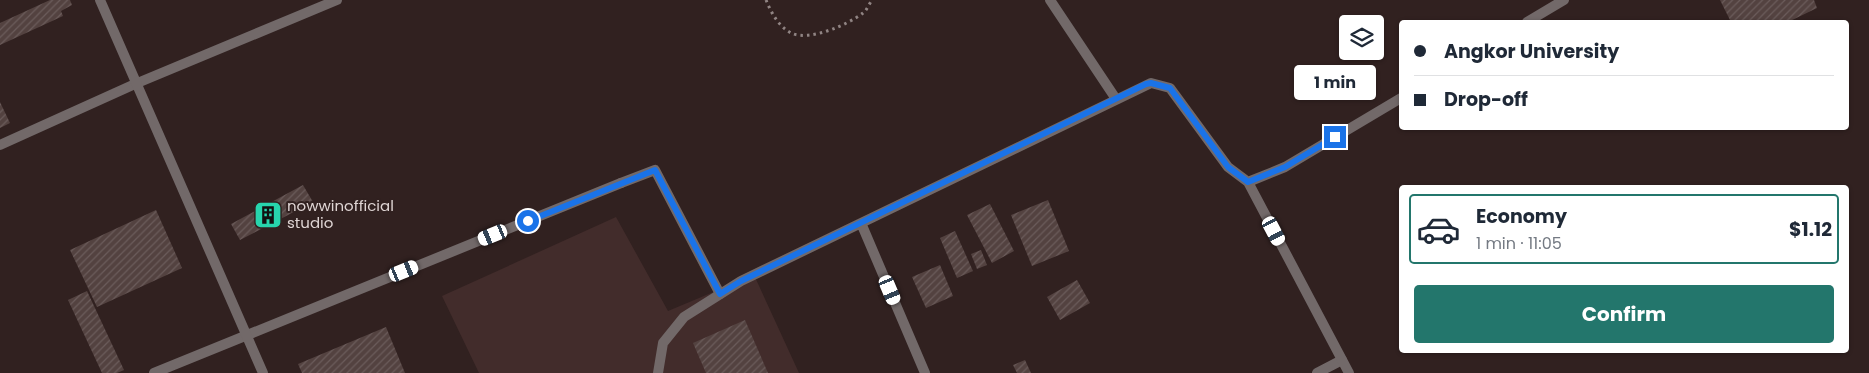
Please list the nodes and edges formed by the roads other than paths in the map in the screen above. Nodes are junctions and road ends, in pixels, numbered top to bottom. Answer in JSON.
{"nodes":[{"id":1,"x":100,"y":0,"type":"edge"},
{"id":2,"x":337,"y":0,"type":"edge"},
{"id":3,"x":1050,"y":0,"type":"edge"},
{"id":4,"x":1564,"y":0,"type":"edge"},
{"id":5,"x":1530,"y":20,"type":"edge"},
{"id":6,"x":136,"y":84,"type":"junction"},
{"id":7,"x":1116,"y":99,"type":"junction"},
{"id":8,"x":1399,"y":99,"type":"edge"},
{"id":9,"x":0,"y":145,"type":"edge"},
{"id":10,"x":1248,"y":182,"type":"junction"},
{"id":11,"x":861,"y":223,"type":"junction"},
{"id":12,"x":720,"y":294,"type":"junction"},
{"id":13,"x":245,"y":335,"type":"junction"},
{"id":14,"x":1342,"y":360,"type":"junction"},
{"id":15,"x":154,"y":373,"type":"edge"},
{"id":16,"x":263,"y":373,"type":"edge"},
{"id":17,"x":658,"y":373,"type":"edge"},
{"id":18,"x":925,"y":373,"type":"edge"},
{"id":19,"x":1317,"y":373,"type":"edge"},
{"id":20,"x":1349,"y":373,"type":"edge"}],
"edges":[{"from":1,"to":6,"type":"street"},
{"from":2,"to":6,"type":"street"},
{"from":3,"to":7,"type":"street"},
{"from":4,"to":5,"type":"street"},
{"from":6,"to":9,"type":"street"},
{"from":6,"to":13,"type":"street"},
{"from":7,"to":10,"type":"street"},
{"from":7,"to":11,"type":"street"},
{"from":8,"to":10,"type":"street"},
{"from":10,"to":14,"type":"street"},
{"from":11,"to":12,"type":"street"},
{"from":11,"to":18,"type":"street"},
{"from":12,"to":13,"type":"street"},
{"from":12,"to":17,"type":"street"},
{"from":13,"to":15,"type":"street"},
{"from":13,"to":16,"type":"street"},
{"from":14,"to":19,"type":"street"},
{"from":14,"to":20,"type":"street"}]}
